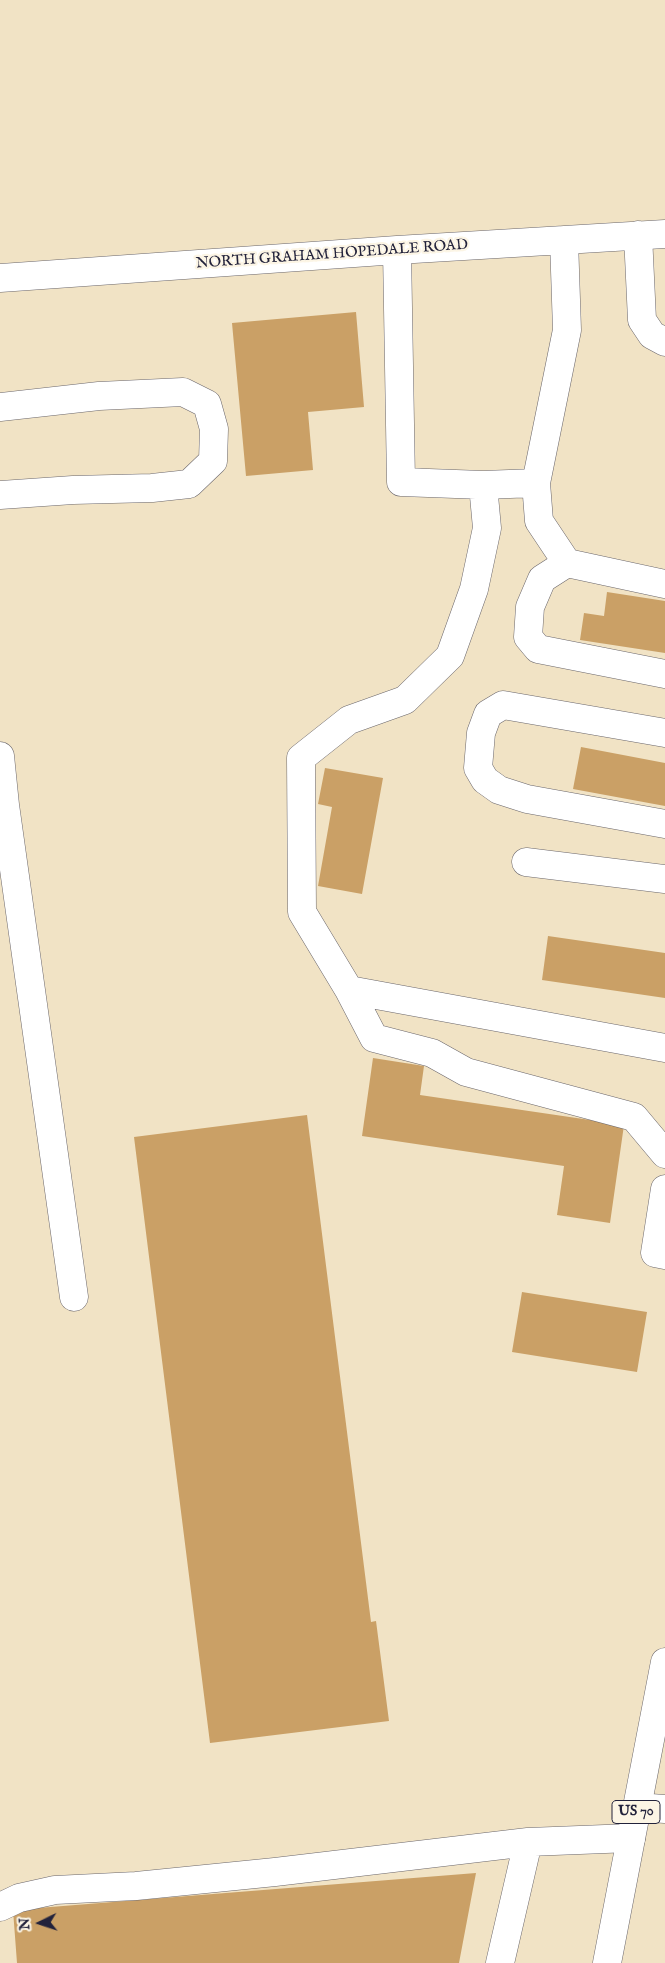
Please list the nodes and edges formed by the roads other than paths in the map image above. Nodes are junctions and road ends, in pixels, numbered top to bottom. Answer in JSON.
{"nodes":[{"id":1,"x":665,"y":234,"type":"edge"},
{"id":2,"x":638,"y":235,"type":"junction"},
{"id":3,"x":564,"y":240,"type":"junction"},
{"id":4,"x":397,"y":250,"type":"junction"},
{"id":5,"x":0,"y":278,"type":"edge"},
{"id":6,"x":665,"y":342,"type":"edge"},
{"id":7,"x":0,"y":407,"type":"edge"},
{"id":8,"x":536,"y":483,"type":"junction"},
{"id":9,"x":483,"y":485,"type":"junction"},
{"id":10,"x":0,"y":495,"type":"edge"},
{"id":11,"x":568,"y":563,"type":"junction"},
{"id":12,"x":665,"y":584,"type":"edge"},
{"id":13,"x":665,"y":674,"type":"edge"},
{"id":14,"x":665,"y":733,"type":"edge"},
{"id":15,"x":0,"y":756,"type":"edge"},
{"id":16,"x":665,"y":824,"type":"edge"},
{"id":17,"x":526,"y":862,"type":"dead end"},
{"id":18,"x":665,"y":879,"type":"edge"},
{"id":19,"x":349,"y":990,"type":"junction"},
{"id":20,"x":665,"y":1048,"type":"edge"},
{"id":21,"x":665,"y":1154,"type":"edge"},
{"id":22,"x":665,"y":1189,"type":"edge"},
{"id":23,"x":665,"y":1255,"type":"edge"},
{"id":24,"x":74,"y":1297,"type":"dead end"},
{"id":25,"x":665,"y":1662,"type":"edge"},
{"id":26,"x":637,"y":1807,"type":"junction"},
{"id":27,"x":665,"y":1809,"type":"edge"},
{"id":28,"x":631,"y":1838,"type":"junction"},
{"id":29,"x":528,"y":1842,"type":"junction"},
{"id":30,"x":0,"y":1908,"type":"edge"},
{"id":31,"x":500,"y":1963,"type":"edge"},
{"id":32,"x":607,"y":1963,"type":"edge"}],
"edges":[{"from":1,"to":2,"type":"street","name":"NORTH GRAHAM HOPEDALE ROAD"},
{"from":2,"to":3,"type":"street","name":"NORTH GRAHAM HOPEDALE ROAD"},
{"from":2,"to":6,"type":"street"},
{"from":3,"to":4,"type":"street","name":"NORTH GRAHAM HOPEDALE ROAD"},
{"from":3,"to":8,"type":"street"},
{"from":4,"to":5,"type":"street","name":"NORTH GRAHAM HOPEDALE ROAD"},
{"from":4,"to":9,"type":"street"},
{"from":7,"to":10,"type":"street"},
{"from":8,"to":9,"type":"street"},
{"from":8,"to":11,"type":"street"},
{"from":9,"to":19,"type":"street"},
{"from":11,"to":12,"type":"street"},
{"from":11,"to":13,"type":"street"},
{"from":14,"to":16,"type":"street"},
{"from":15,"to":24,"type":"street"},
{"from":17,"to":18,"type":"street"},
{"from":19,"to":20,"type":"street"},
{"from":19,"to":21,"type":"street"},
{"from":22,"to":23,"type":"street"},
{"from":25,"to":26,"type":"street","number":"US 70"},
{"from":26,"to":27,"type":"street"},
{"from":26,"to":28,"type":"street","number":"US 70"},
{"from":28,"to":29,"type":"street"},
{"from":28,"to":32,"type":"street","number":"US 70"},
{"from":29,"to":30,"type":"street"},
{"from":29,"to":31,"type":"street"}]}
